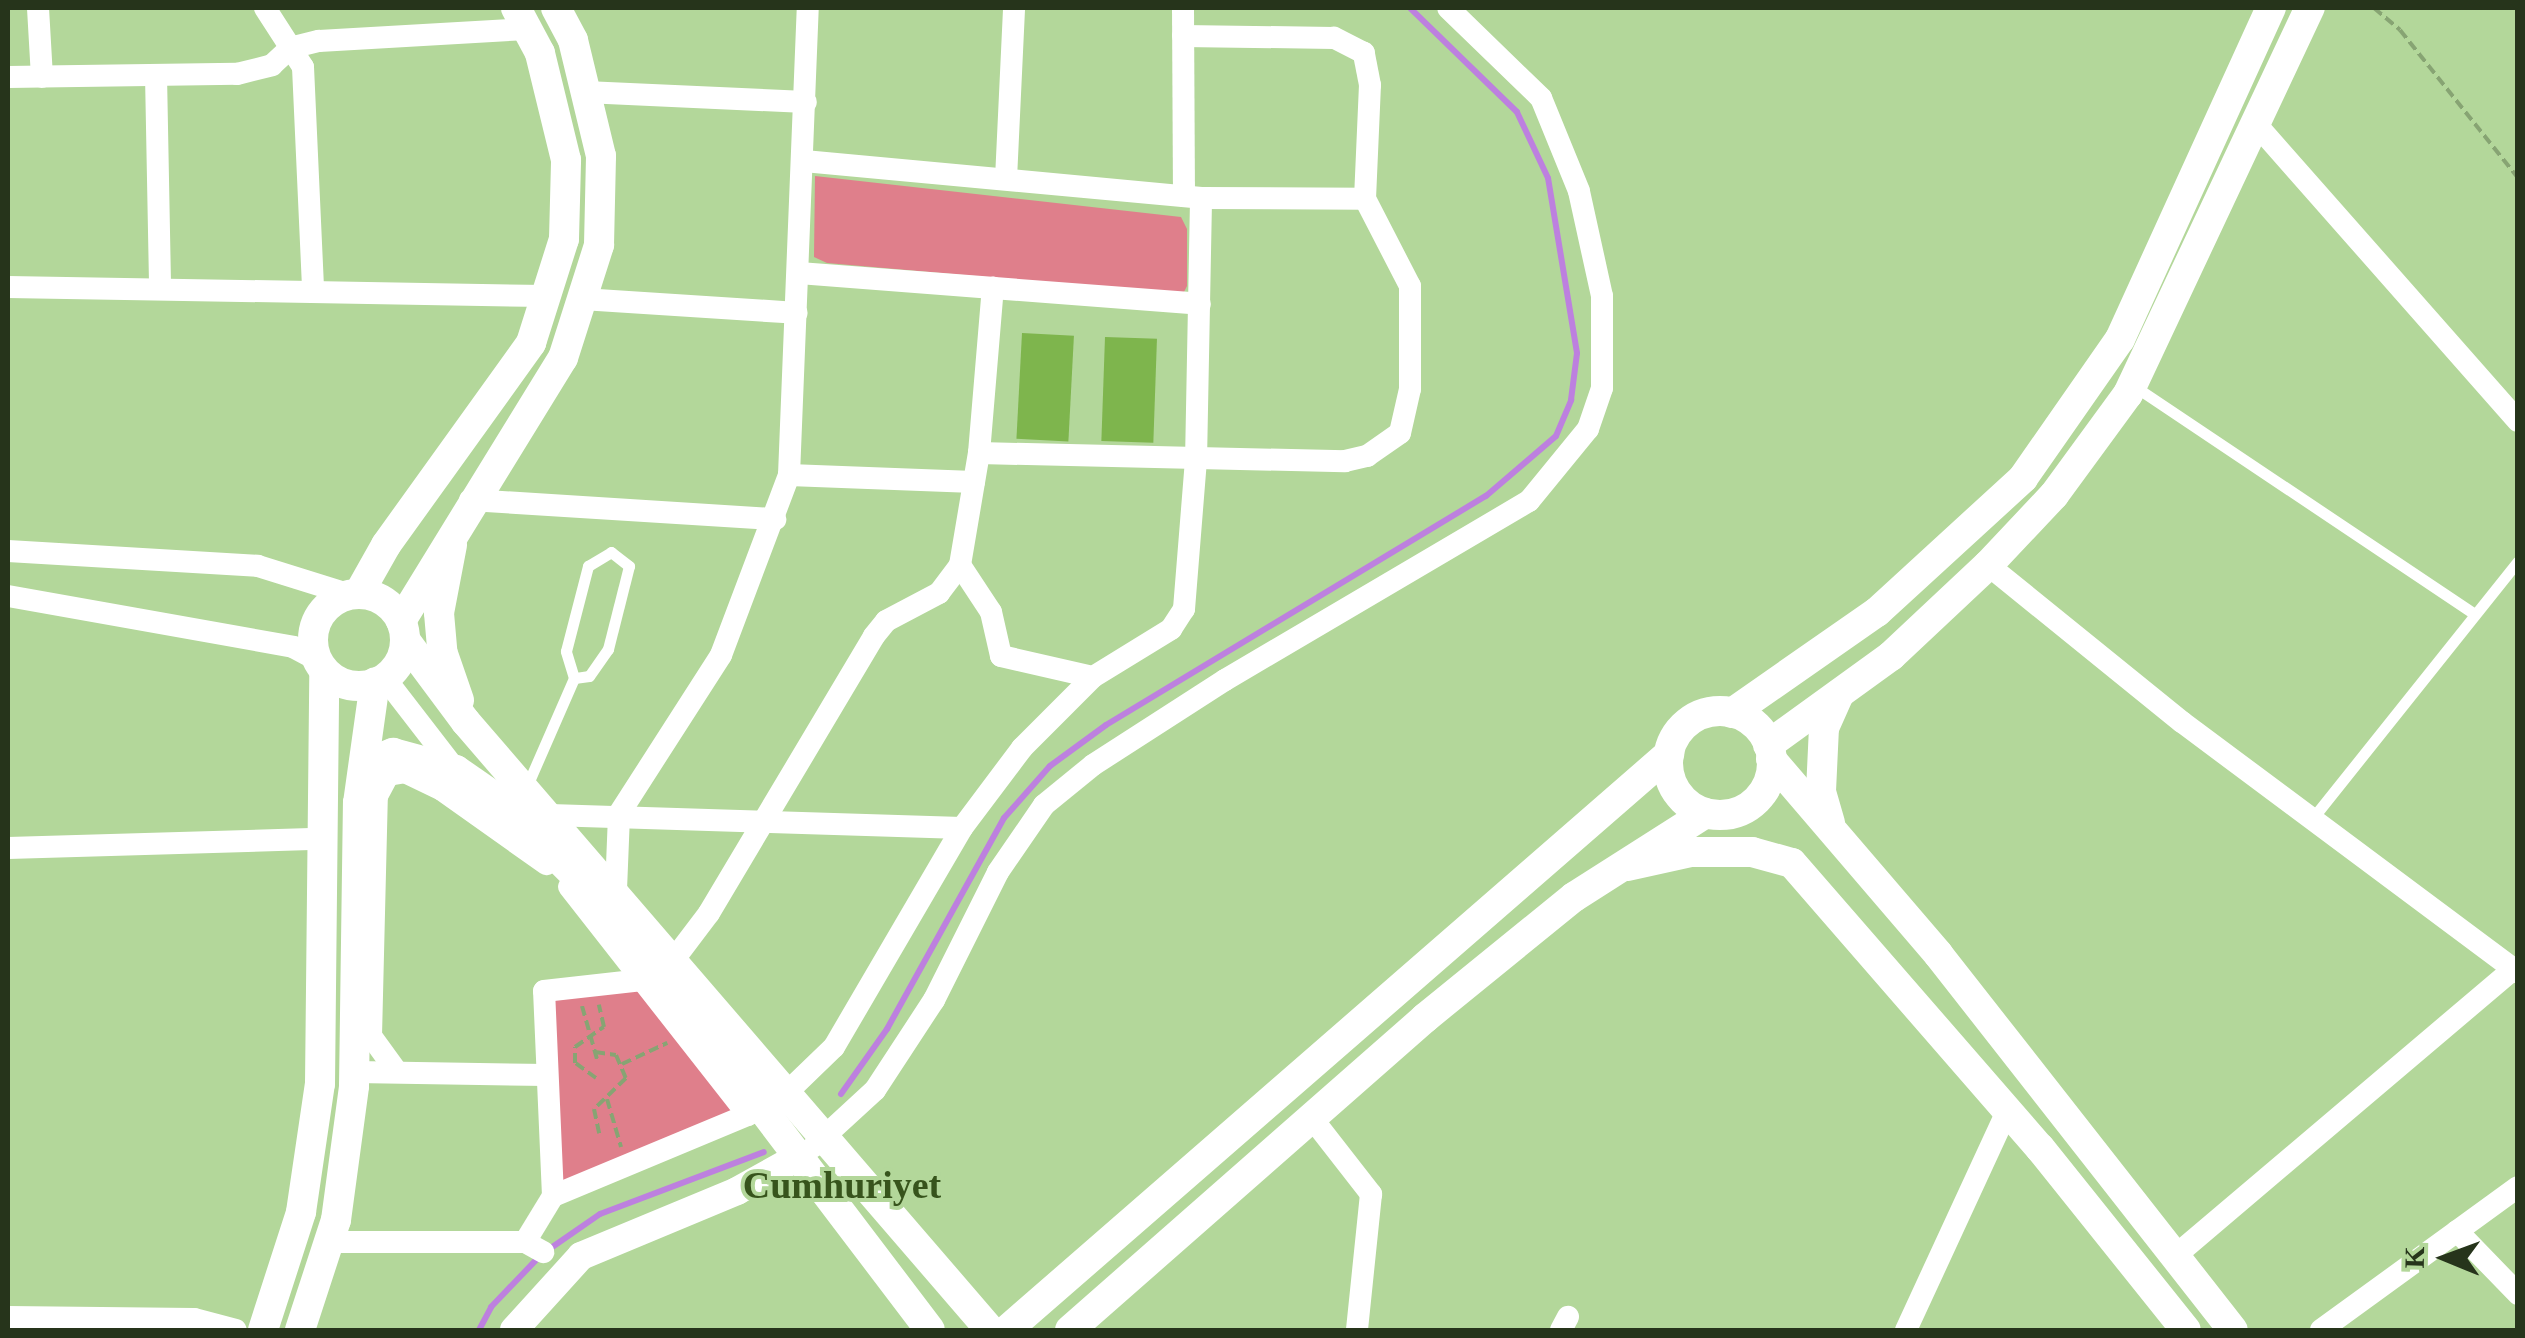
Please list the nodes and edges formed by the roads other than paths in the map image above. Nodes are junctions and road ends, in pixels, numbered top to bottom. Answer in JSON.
{"nodes":[{"id":1,"x":38,"y":8,"type":"edge"},
{"id":2,"x":265,"y":8,"type":"edge"},
{"id":3,"x":556,"y":8,"type":"edge"},
{"id":4,"x":808,"y":8,"type":"edge"},
{"id":5,"x":1014,"y":8,"type":"edge"},
{"id":6,"x":1183,"y":8,"type":"edge"},
{"id":7,"x":1448,"y":8,"type":"edge"},
{"id":8,"x":2271,"y":8,"type":"edge"},
{"id":9,"x":2310,"y":8,"type":"edge"},
{"id":10,"x":522,"y":18,"type":"edge"},
{"id":11,"x":1183,"y":36,"type":"junction"},
{"id":12,"x":290,"y":48,"type":"junction"},
{"id":13,"x":156,"y":75,"type":"junction"},
{"id":14,"x":42,"y":77,"type":"junction"},
{"id":15,"x":8,"y":78,"type":"edge"},
{"id":16,"x":586,"y":92,"type":"junction"},
{"id":17,"x":806,"y":102,"type":"junction"},
{"id":18,"x":2256,"y":124,"type":"junction"},
{"id":19,"x":804,"y":161,"type":"junction"},
{"id":20,"x":1006,"y":179,"type":"junction"},
{"id":21,"x":1192,"y":197,"type":"junction"},
{"id":22,"x":1365,"y":199,"type":"junction"},
{"id":23,"x":799,"y":272,"type":"junction"},
{"id":24,"x":8,"y":287,"type":"edge"},
{"id":25,"x":160,"y":288,"type":"junction"},
{"id":26,"x":993,"y":288,"type":"junction"},
{"id":27,"x":314,"y":290,"type":"junction"},
{"id":28,"x":546,"y":296,"type":"junction"},
{"id":29,"x":582,"y":299,"type":"junction"},
{"id":30,"x":1200,"y":304,"type":"junction"},
{"id":31,"x":797,"y":313,"type":"junction"},
{"id":32,"x":2132,"y":385,"type":"junction"},
{"id":33,"x":2518,"y":421,"type":"edge"},
{"id":34,"x":979,"y":454,"type":"junction"},
{"id":35,"x":1196,"y":461,"type":"junction"},
{"id":36,"x":789,"y":475,"type":"junction"},
{"id":37,"x":974,"y":482,"type":"junction"},
{"id":38,"x":463,"y":512,"type":"junction"},
{"id":39,"x":775,"y":520,"type":"junction"},
{"id":40,"x":8,"y":551,"type":"edge"},
{"id":41,"x":2518,"y":562,"type":"edge"},
{"id":42,"x":960,"y":565,"type":"junction"},
{"id":43,"x":1988,"y":566,"type":"junction"},
{"id":44,"x":354,"y":594,"type":"junction"},
{"id":45,"x":8,"y":596,"type":"edge"},
{"id":46,"x":2475,"y":614,"type":"junction"},
{"id":47,"x":403,"y":631,"type":"junction"},
{"id":48,"x":320,"y":665,"type":"junction"},
{"id":49,"x":1092,"y":677,"type":"junction"},
{"id":50,"x":574,"y":678,"type":"junction"},
{"id":51,"x":380,"y":679,"type":"junction"},
{"id":52,"x":1840,"y":693,"type":"junction"},
{"id":53,"x":1732,"y":712,"type":"junction"},
{"id":54,"x":466,"y":722,"type":"junction"},
{"id":55,"x":1770,"y":752,"type":"junction"},
{"id":56,"x":1668,"y":754,"type":"junction"},
{"id":57,"x":456,"y":770,"type":"junction"},
{"id":58,"x":526,"y":788,"type":"junction"},
{"id":59,"x":358,"y":803,"type":"junction"},
{"id":60,"x":619,"y":814,"type":"junction"},
{"id":61,"x":1717,"y":814,"type":"junction"},
{"id":62,"x":550,"y":815,"type":"junction"},
{"id":63,"x":2312,"y":819,"type":"junction"},
{"id":64,"x":758,"y":825,"type":"junction"},
{"id":65,"x":1830,"y":826,"type":"junction"},
{"id":66,"x":962,"y":828,"type":"junction"},
{"id":67,"x":320,"y":839,"type":"junction"},
{"id":68,"x":8,"y":848,"type":"edge"},
{"id":69,"x":1792,"y":863,"type":"junction"},
{"id":70,"x":1614,"y":869,"type":"junction"},
{"id":71,"x":616,"y":890,"type":"junction"},
{"id":72,"x":674,"y":958,"type":"junction"},
{"id":73,"x":2516,"y":969,"type":"edge"},
{"id":74,"x":642,"y":980,"type":"junction"},
{"id":75,"x":355,"y":1072,"type":"junction"},
{"id":76,"x":397,"y":1072,"type":"junction"},
{"id":77,"x":547,"y":1076,"type":"junction"},
{"id":78,"x":767,"y":1107,"type":"junction"},
{"id":79,"x":2007,"y":1110,"type":"junction"},
{"id":80,"x":1311,"y":1117,"type":"junction"},
{"id":81,"x":825,"y":1140,"type":"junction"},
{"id":82,"x":798,"y":1156,"type":"junction"},
{"id":83,"x":2518,"y":1187,"type":"edge"},
{"id":84,"x":553,"y":1196,"type":"junction"},
{"id":85,"x":2457,"y":1231,"type":"junction"},
{"id":86,"x":329,"y":1242,"type":"junction"},
{"id":87,"x":2175,"y":1256,"type":"junction"},
{"id":88,"x":2518,"y":1294,"type":"edge"},
{"id":89,"x":8,"y":1317,"type":"edge"},
{"id":90,"x":236,"y":1330,"type":"edge"},
{"id":91,"x":263,"y":1330,"type":"edge"},
{"id":92,"x":300,"y":1330,"type":"edge"},
{"id":93,"x":514,"y":1330,"type":"edge"},
{"id":94,"x":930,"y":1330,"type":"edge"},
{"id":95,"x":990,"y":1330,"type":"edge"},
{"id":96,"x":1007,"y":1330,"type":"edge"},
{"id":97,"x":1070,"y":1330,"type":"edge"},
{"id":98,"x":1358,"y":1330,"type":"edge"},
{"id":99,"x":1906,"y":1330,"type":"edge"},
{"id":100,"x":2186,"y":1330,"type":"edge"},
{"id":101,"x":2233,"y":1330,"type":"edge"},
{"id":102,"x":2321,"y":1330,"type":"edge"}],
"edges":[{"from":1,"to":14,"type":"street"},
{"from":2,"to":12,"type":"street"},
{"from":3,"to":16,"type":"main road"},
{"from":4,"to":17,"type":"street"},
{"from":5,"to":20,"type":"street"},
{"from":6,"to":11,"type":"street"},
{"from":7,"to":81,"type":"street"},
{"from":8,"to":53,"type":"main road"},
{"from":9,"to":18,"type":"main road"},
{"from":10,"to":12,"type":"street"},
{"from":10,"to":28,"type":"main road"},
{"from":11,"to":21,"type":"street"},
{"from":11,"to":22,"type":"street"},
{"from":12,"to":13,"type":"street"},
{"from":12,"to":27,"type":"street"},
{"from":13,"to":14,"type":"street"},
{"from":13,"to":25,"type":"street"},
{"from":14,"to":15,"type":"street"},
{"from":16,"to":17,"type":"street"},
{"from":16,"to":29,"type":"main road"},
{"from":17,"to":19,"type":"street"},
{"from":18,"to":32,"type":"main road"},
{"from":18,"to":33,"type":"street"},
{"from":19,"to":20,"type":"street"},
{"from":19,"to":23,"type":"street"},
{"from":20,"to":21,"type":"street"},
{"from":21,"to":22,"type":"street"},
{"from":21,"to":30,"type":"street"},
{"from":22,"to":35,"type":"street"},
{"from":23,"to":26,"type":"street"},
{"from":23,"to":31,"type":"street"},
{"from":24,"to":25,"type":"street"},
{"from":25,"to":27,"type":"street"},
{"from":26,"to":30,"type":"street"},
{"from":26,"to":34,"type":"street"},
{"from":27,"to":28,"type":"street"},
{"from":28,"to":44,"type":"main road"},
{"from":29,"to":31,"type":"street"},
{"from":29,"to":38,"type":"main road"},
{"from":30,"to":35,"type":"street"},
{"from":31,"to":36,"type":"street"},
{"from":32,"to":43,"type":"main road"},
{"from":32,"to":46,"type":"lane"},
{"from":34,"to":35,"type":"street"},
{"from":34,"to":37,"type":"street"},
{"from":35,"to":49,"type":"street"},
{"from":36,"to":37,"type":"street"},
{"from":36,"to":39,"type":"street"},
{"from":37,"to":42,"type":"street"},
{"from":38,"to":39,"type":"street"},
{"from":38,"to":47,"type":"main road"},
{"from":38,"to":54,"type":"main road"},
{"from":39,"to":60,"type":"street"},
{"from":40,"to":44,"type":"street"},
{"from":41,"to":46,"type":"lane"},
{"from":42,"to":49,"type":"street"},
{"from":42,"to":64,"type":"street"},
{"from":43,"to":52,"type":"main road"},
{"from":43,"to":63,"type":"street"},
{"from":44,"to":47,"type":"main road"},
{"from":44,"to":48,"type":"main road"},
{"from":45,"to":48,"type":"street"},
{"from":46,"to":63,"type":"lane"},
{"from":47,"to":51,"type":"main road"},
{"from":47,"to":54,"type":"main road"},
{"from":48,"to":51,"type":"main road"},
{"from":48,"to":67,"type":"main road"},
{"from":49,"to":66,"type":"street"},
{"from":50,"to":50,"type":"lane"},
{"from":50,"to":58,"type":"lane"},
{"from":51,"to":57,"type":"street"},
{"from":51,"to":59,"type":"main road"},
{"from":52,"to":55,"type":"main road"},
{"from":52,"to":65,"type":"main road"},
{"from":53,"to":55,"type":"main road"},
{"from":53,"to":56,"type":"main road"},
{"from":54,"to":58,"type":"main road"},
{"from":55,"to":61,"type":"main road"},
{"from":55,"to":65,"type":"main road"},
{"from":56,"to":61,"type":"main road"},
{"from":56,"to":96,"type":"main road"},
{"from":57,"to":59,"type":"main road"},
{"from":57,"to":78,"type":"main road"},
{"from":58,"to":62,"type":"main road"},
{"from":59,"to":75,"type":"main road"},
{"from":60,"to":62,"type":"street"},
{"from":60,"to":64,"type":"street"},
{"from":60,"to":71,"type":"street"},
{"from":61,"to":69,"type":"main road"},
{"from":61,"to":70,"type":"main road"},
{"from":62,"to":71,"type":"main road"},
{"from":63,"to":73,"type":"street"},
{"from":64,"to":66,"type":"street"},
{"from":64,"to":72,"type":"street"},
{"from":65,"to":87,"type":"main road"},
{"from":66,"to":78,"type":"street"},
{"from":67,"to":68,"type":"street"},
{"from":67,"to":91,"type":"main road"},
{"from":69,"to":70,"type":"main road"},
{"from":69,"to":79,"type":"main road"},
{"from":70,"to":80,"type":"main road"},
{"from":71,"to":72,"type":"main road"},
{"from":72,"to":78,"type":"main road"},
{"from":73,"to":87,"type":"street"},
{"from":74,"to":76,"type":"street"},
{"from":74,"to":77,"type":"street"},
{"from":74,"to":78,"type":"street"},
{"from":75,"to":76,"type":"street"},
{"from":75,"to":86,"type":"main road"},
{"from":76,"to":77,"type":"street"},
{"from":77,"to":84,"type":"street"},
{"from":78,"to":81,"type":"main road"},
{"from":78,"to":82,"type":"main road"},
{"from":78,"to":84,"type":"street"},
{"from":79,"to":99,"type":"street"},
{"from":79,"to":100,"type":"main road"},
{"from":80,"to":97,"type":"main road"},
{"from":80,"to":98,"type":"street"},
{"from":81,"to":82,"type":"street"},
{"from":81,"to":95,"type":"main road"},
{"from":82,"to":93,"type":"street"},
{"from":82,"to":94,"type":"main road"},
{"from":83,"to":85,"type":"street"},
{"from":84,"to":86,"type":"street"},
{"from":85,"to":88,"type":"street"},
{"from":85,"to":102,"type":"street"},
{"from":86,"to":92,"type":"main road"},
{"from":87,"to":101,"type":"main road"},
{"from":89,"to":90,"type":"street"}]}
